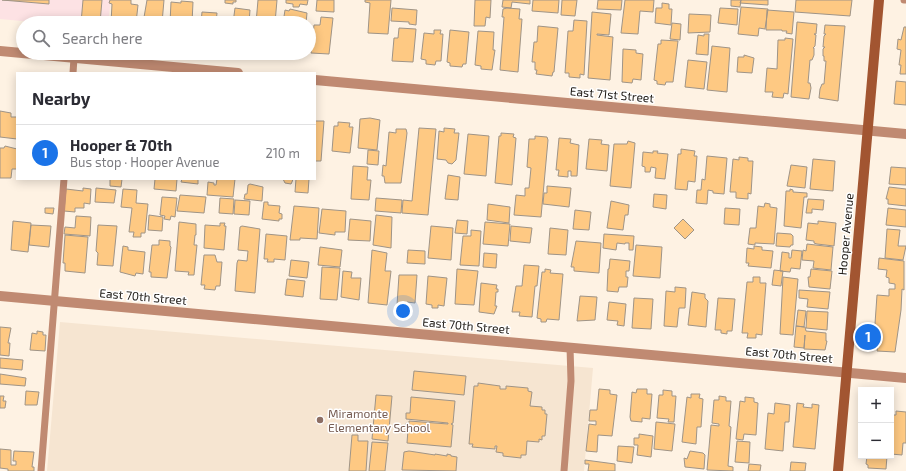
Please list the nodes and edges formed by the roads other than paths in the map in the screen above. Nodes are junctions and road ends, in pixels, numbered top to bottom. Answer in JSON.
{"nodes":[{"id":1,"x":878,"y":0,"type":"edge"},
{"id":2,"x":0,"y":52,"type":"edge"},
{"id":3,"x":16,"y":53,"type":"edge"},
{"id":4,"x":74,"y":60,"type":"edge"},
{"id":5,"x":96,"y":60,"type":"edge"},
{"id":6,"x":73,"y":72,"type":"edge"},
{"id":7,"x":227,"y":72,"type":"edge"},
{"id":8,"x":316,"y":80,"type":"edge"},
{"id":9,"x":867,"y":130,"type":"junction"},
{"id":10,"x":906,"y":134,"type":"edge"},
{"id":11,"x":64,"y":180,"type":"edge"},
{"id":12,"x":0,"y":296,"type":"edge"},
{"id":13,"x":54,"y":301,"type":"junction"},
{"id":14,"x":570,"y":347,"type":"junction"},
{"id":15,"x":846,"y":372,"type":"junction"},
{"id":16,"x":906,"y":378,"type":"edge"},
{"id":17,"x":41,"y":471,"type":"edge"},
{"id":18,"x":564,"y":471,"type":"edge"},
{"id":19,"x":838,"y":471,"type":"edge"}],
"edges":[{"from":1,"to":9,"type":"street","name":"Hooper Avenue"},
{"from":2,"to":3,"type":"street"},
{"from":4,"to":6,"type":"lane"},
{"from":5,"to":7,"type":"street"},
{"from":8,"to":9,"type":"street","name":"East 71st Street"},
{"from":9,"to":10,"type":"street","name":"East 71st Street"},
{"from":9,"to":15,"type":"street","name":"Hooper Avenue"},
{"from":11,"to":13,"type":"lane"},
{"from":12,"to":13,"type":"street","name":"East 70th Street"},
{"from":13,"to":14,"type":"street","name":"East 70th Street"},
{"from":13,"to":17,"type":"lane"},
{"from":14,"to":15,"type":"street","name":"East 70th Street"},
{"from":14,"to":18,"type":"lane"},
{"from":15,"to":16,"type":"street","name":"East 70th Street"},
{"from":15,"to":19,"type":"street","name":"Hooper Avenue"}]}
